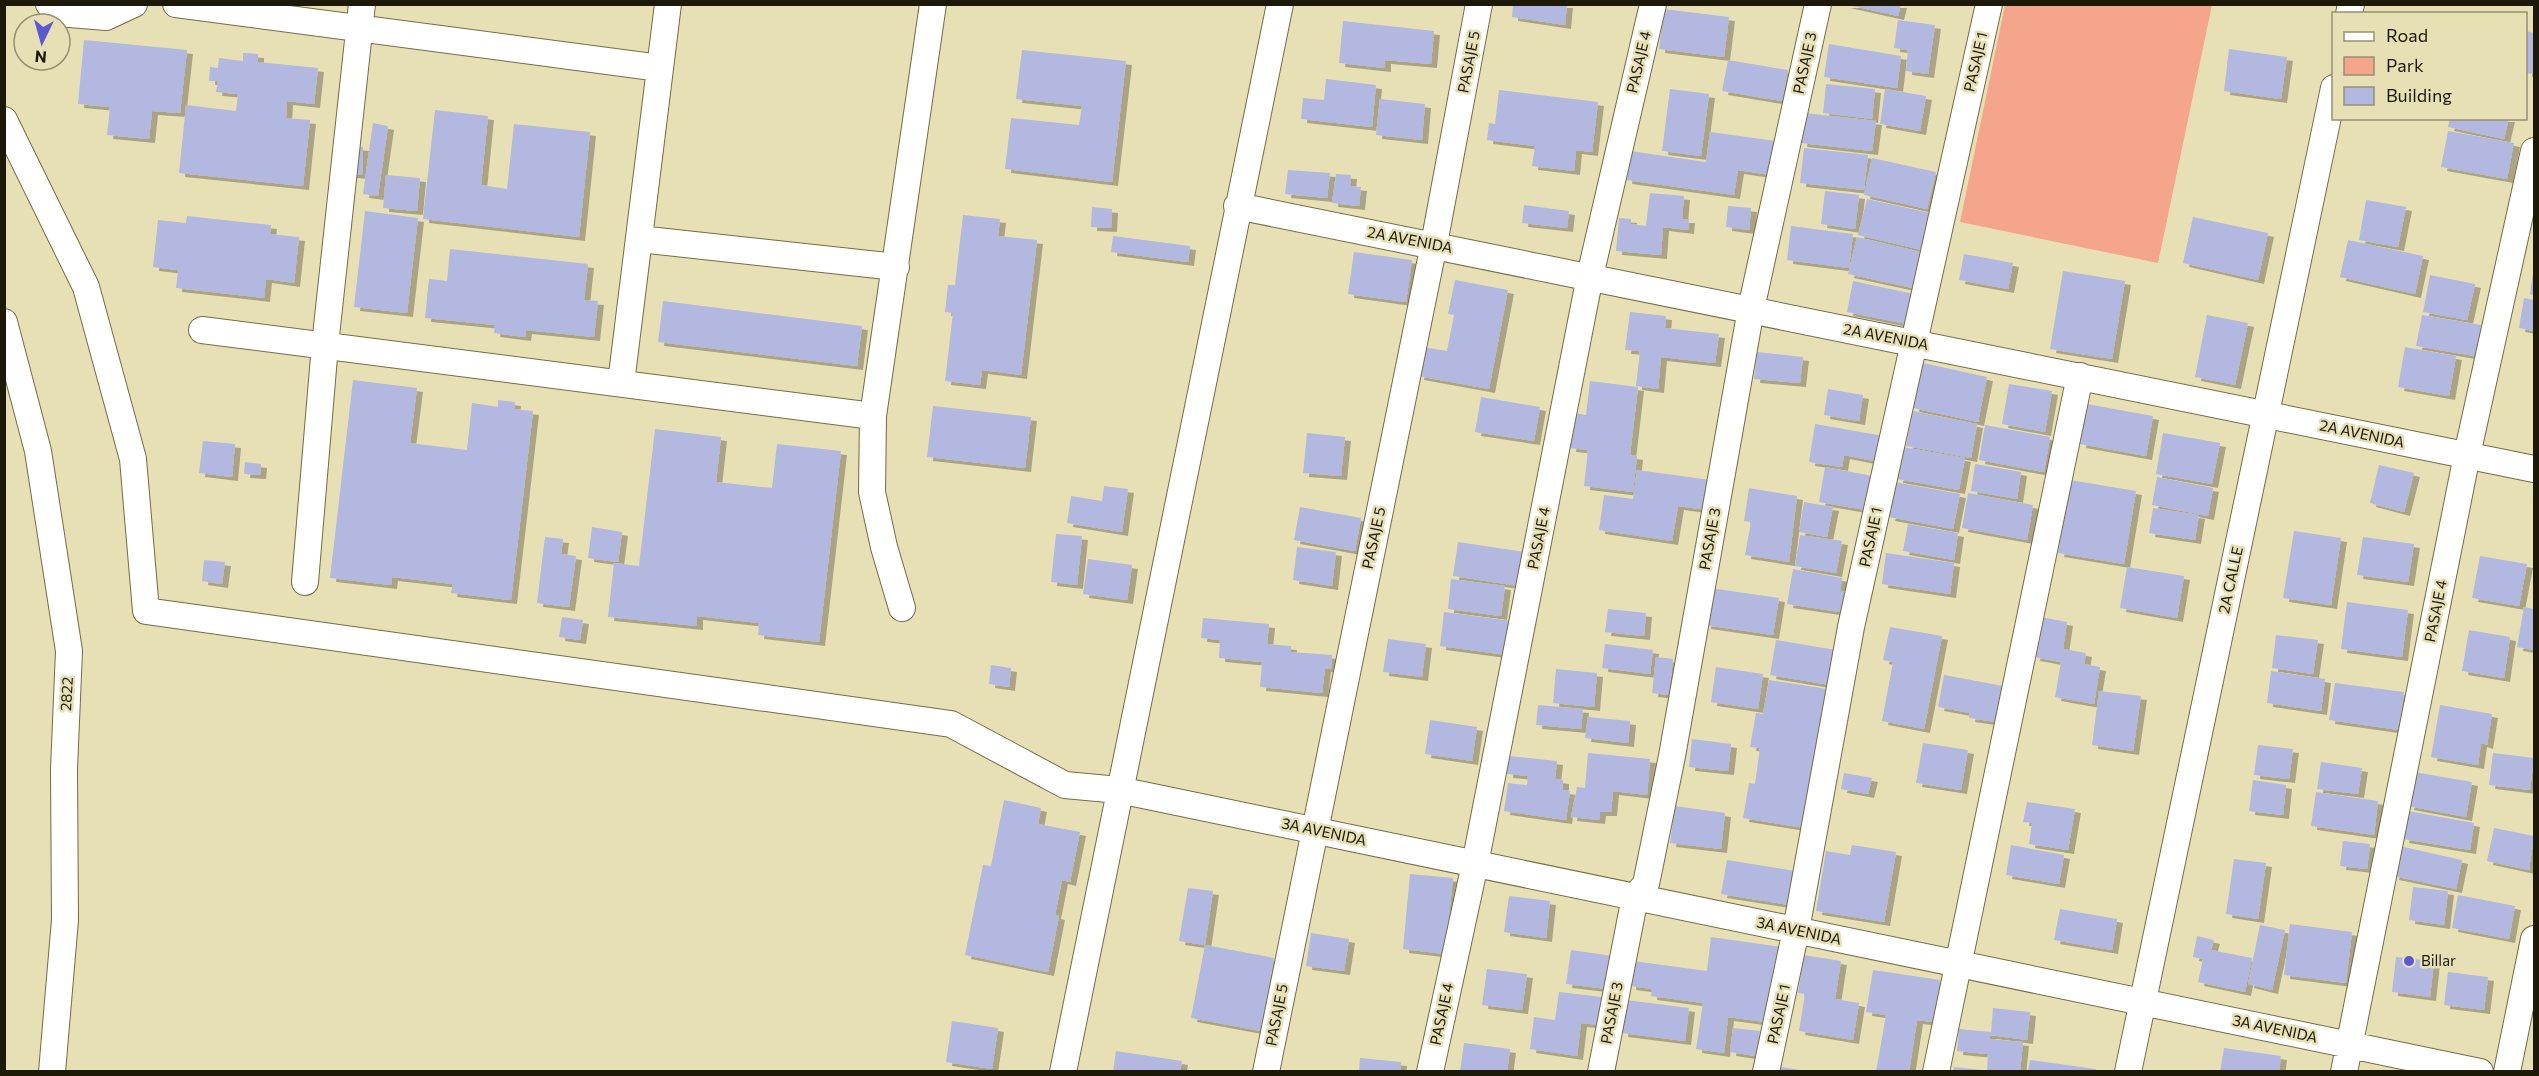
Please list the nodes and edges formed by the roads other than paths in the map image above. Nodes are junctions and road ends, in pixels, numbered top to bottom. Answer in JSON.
{"nodes":[{"id":1,"x":49,"y":4,"type":"edge"},
{"id":2,"x":134,"y":4,"type":"edge"},
{"id":3,"x":176,"y":4,"type":"edge"},
{"id":4,"x":668,"y":4,"type":"edge"},
{"id":5,"x":933,"y":4,"type":"edge"},
{"id":6,"x":1280,"y":4,"type":"edge"},
{"id":7,"x":1479,"y":4,"type":"edge"},
{"id":8,"x":1653,"y":4,"type":"edge"},
{"id":9,"x":1818,"y":4,"type":"edge"},
{"id":10,"x":1989,"y":4,"type":"edge"},
{"id":11,"x":361,"y":17,"type":"edge"},
{"id":12,"x":660,"y":68,"type":"junction"},
{"id":13,"x":2332,"y":98,"type":"edge"},
{"id":14,"x":4,"y":120,"type":"edge"},
{"id":15,"x":2535,"y":152,"type":"edge"},
{"id":16,"x":1237,"y":206,"type":"junction"},
{"id":17,"x":639,"y":239,"type":"junction"},
{"id":18,"x":1434,"y":244,"type":"junction"},
{"id":19,"x":896,"y":267,"type":"junction"},
{"id":20,"x":1590,"y":276,"type":"junction"},
{"id":21,"x":1751,"y":309,"type":"junction"},
{"id":22,"x":4,"y":322,"type":"edge"},
{"id":23,"x":202,"y":330,"type":"dead end"},
{"id":24,"x":1913,"y":342,"type":"junction"},
{"id":25,"x":325,"y":345,"type":"junction"},
{"id":26,"x":2080,"y":376,"type":"junction"},
{"id":27,"x":621,"y":383,"type":"junction"},
{"id":28,"x":2266,"y":414,"type":"junction"},
{"id":29,"x":873,"y":416,"type":"junction"},
{"id":30,"x":2467,"y":455,"type":"junction"},
{"id":31,"x":2535,"y":469,"type":"edge"},
{"id":32,"x":305,"y":582,"type":"dead end"},
{"id":33,"x":902,"y":608,"type":"dead end"},
{"id":34,"x":1119,"y":790,"type":"junction"},
{"id":35,"x":1314,"y":830,"type":"junction"},
{"id":36,"x":1475,"y":864,"type":"junction"},
{"id":37,"x":1635,"y":897,"type":"junction"},
{"id":38,"x":1796,"y":930,"type":"junction"},
{"id":39,"x":2535,"y":939,"type":"edge"},
{"id":40,"x":1958,"y":964,"type":"junction"},
{"id":41,"x":2142,"y":1001,"type":"junction"},
{"id":42,"x":2350,"y":1045,"type":"junction"},
{"id":43,"x":52,"y":1071,"type":"edge"},
{"id":44,"x":1063,"y":1071,"type":"edge"},
{"id":45,"x":1266,"y":1071,"type":"edge"},
{"id":46,"x":1430,"y":1071,"type":"edge"},
{"id":47,"x":1601,"y":1071,"type":"edge"},
{"id":48,"x":1766,"y":1071,"type":"edge"},
{"id":49,"x":1936,"y":1071,"type":"edge"},
{"id":50,"x":2128,"y":1071,"type":"edge"},
{"id":51,"x":2344,"y":1071,"type":"edge"},
{"id":52,"x":2480,"y":1071,"type":"edge"},
{"id":53,"x":2507,"y":1071,"type":"edge"}],
"edges":[{"from":1,"to":2,"type":"street"},
{"from":3,"to":11,"type":"street"},
{"from":4,"to":12,"type":"street"},
{"from":5,"to":19,"type":"street"},
{"from":6,"to":16,"type":"street"},
{"from":7,"to":18,"type":"street","name":"PASAJE 5"},
{"from":8,"to":20,"type":"street","name":"PASAJE 4"},
{"from":9,"to":21,"type":"street","name":"PASAJE 3"},
{"from":10,"to":24,"type":"street","name":"PASAJE 1"},
{"from":11,"to":12,"type":"street"},
{"from":11,"to":25,"type":"street"},
{"from":12,"to":17,"type":"street"},
{"from":13,"to":28,"type":"street","name":"2A CALLE"},
{"from":14,"to":34,"type":"street","name":"3A AVENIDA"},
{"from":15,"to":30,"type":"street","name":"PASAJE 4"},
{"from":16,"to":18,"type":"street","name":"2A AVENIDA"},
{"from":16,"to":34,"type":"street"},
{"from":17,"to":19,"type":"street"},
{"from":17,"to":27,"type":"street"},
{"from":18,"to":20,"type":"street","name":"2A AVENIDA"},
{"from":18,"to":35,"type":"street","name":"PASAJE 5"},
{"from":19,"to":29,"type":"street"},
{"from":20,"to":21,"type":"street","name":"2A AVENIDA"},
{"from":20,"to":36,"type":"street","name":"PASAJE 4"},
{"from":21,"to":24,"type":"street","name":"2A AVENIDA"},
{"from":21,"to":37,"type":"street","name":"PASAJE 3"},
{"from":22,"to":43,"type":"street","name":"2822"},
{"from":23,"to":25,"type":"street"},
{"from":24,"to":26,"type":"street","name":"2A AVENIDA"},
{"from":24,"to":38,"type":"street","name":"PASAJE 1"},
{"from":25,"to":27,"type":"street"},
{"from":25,"to":32,"type":"street"},
{"from":26,"to":28,"type":"street","name":"2A AVENIDA"},
{"from":26,"to":40,"type":"street"},
{"from":27,"to":29,"type":"street"},
{"from":28,"to":30,"type":"street","name":"2A AVENIDA"},
{"from":28,"to":41,"type":"street","name":"2A CALLE"},
{"from":29,"to":33,"type":"street"},
{"from":30,"to":31,"type":"street","name":"2A AVENIDA"},
{"from":30,"to":42,"type":"street","name":"PASAJE 4"},
{"from":34,"to":35,"type":"street","name":"3A AVENIDA"},
{"from":34,"to":44,"type":"street"},
{"from":35,"to":36,"type":"street","name":"3A AVENIDA"},
{"from":35,"to":45,"type":"street","name":"PASAJE 5"},
{"from":36,"to":37,"type":"street","name":"3A AVENIDA"},
{"from":36,"to":46,"type":"street","name":"PASAJE 4"},
{"from":37,"to":38,"type":"street","name":"3A AVENIDA"},
{"from":37,"to":47,"type":"street","name":"PASAJE 3"},
{"from":38,"to":40,"type":"street","name":"3A AVENIDA"},
{"from":38,"to":48,"type":"street","name":"PASAJE 1"},
{"from":39,"to":53,"type":"street"},
{"from":40,"to":41,"type":"street","name":"3A AVENIDA"},
{"from":40,"to":49,"type":"street"},
{"from":41,"to":42,"type":"street","name":"3A AVENIDA"},
{"from":41,"to":50,"type":"street","name":"2A CALLE"},
{"from":42,"to":51,"type":"street","name":"PASAJE 4"},
{"from":42,"to":52,"type":"street","name":"3A AVENIDA"}]}
